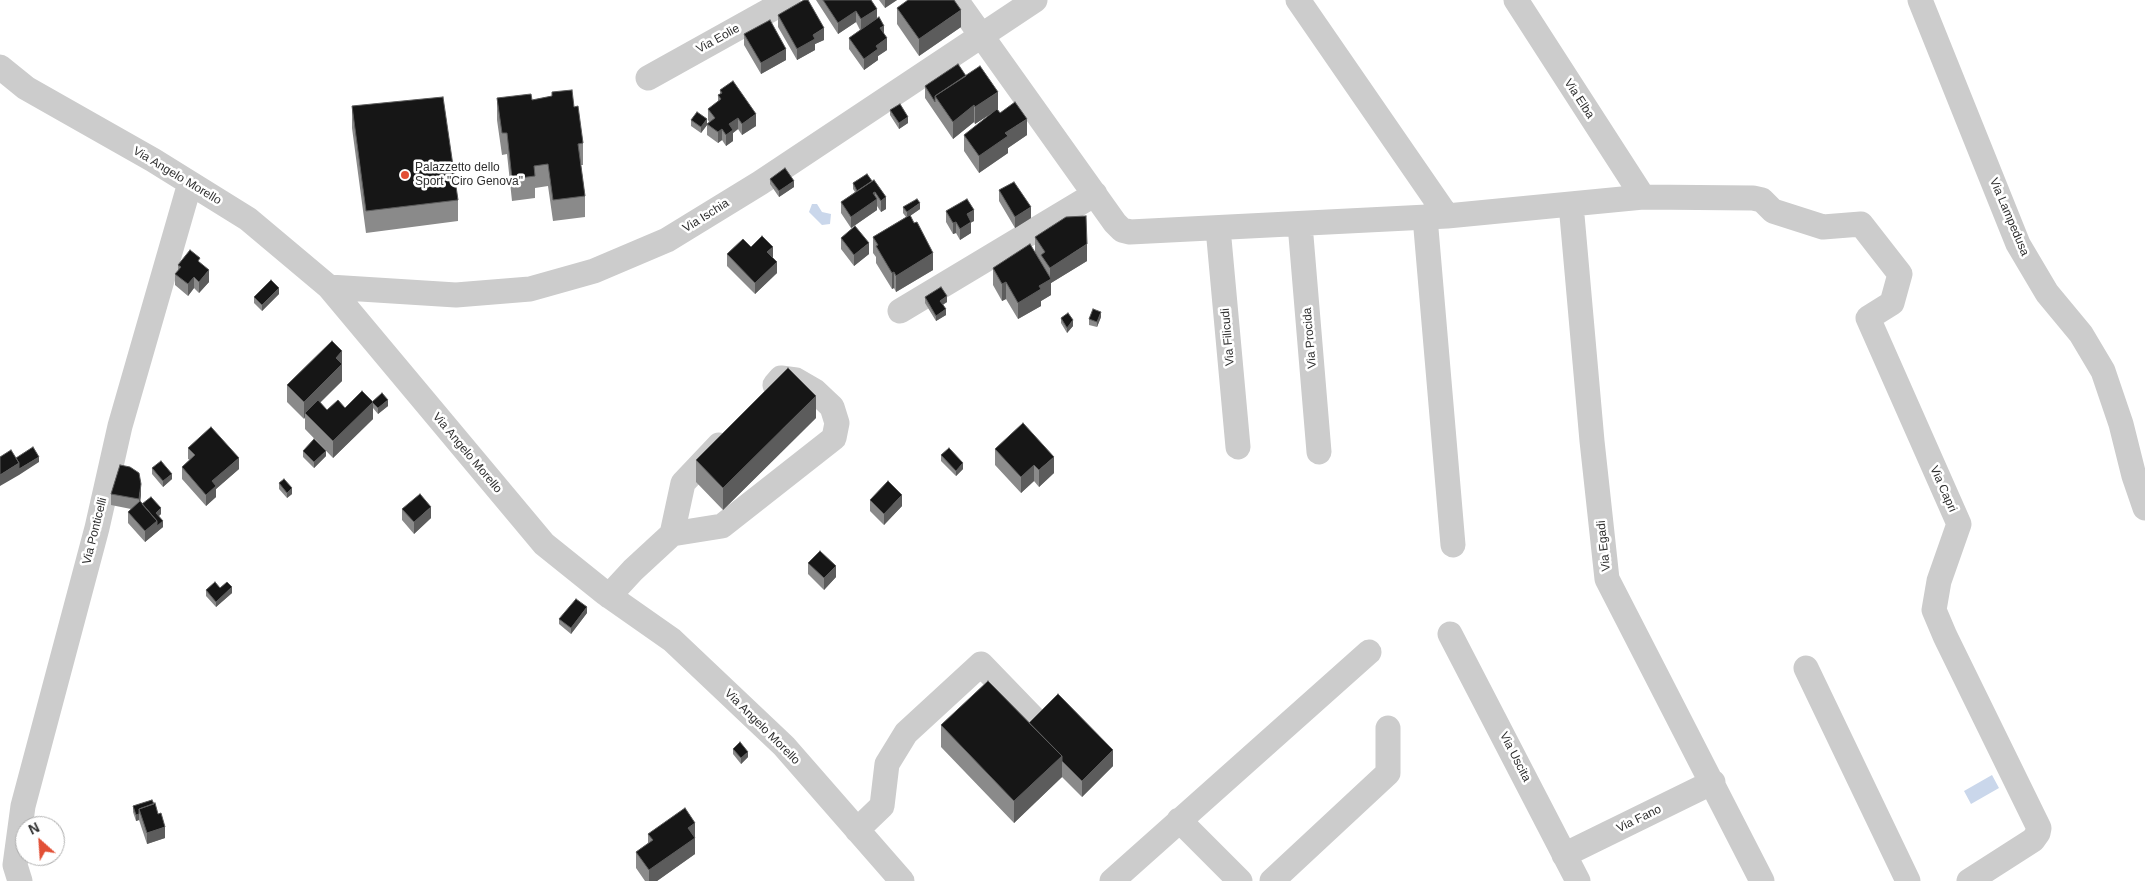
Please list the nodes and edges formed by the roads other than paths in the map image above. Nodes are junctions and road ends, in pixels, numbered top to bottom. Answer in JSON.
{"nodes":[{"id":1,"x":788,"y":0,"type":"edge"},
{"id":2,"x":956,"y":0,"type":"edge"},
{"id":3,"x":1035,"y":0,"type":"edge"},
{"id":4,"x":1298,"y":0,"type":"edge"},
{"id":5,"x":1516,"y":0,"type":"edge"},
{"id":6,"x":1920,"y":0,"type":"edge"},
{"id":7,"x":981,"y":35,"type":"junction"},
{"id":8,"x":0,"y":67,"type":"edge"},
{"id":9,"x":648,"y":78,"type":"dead end"},
{"id":10,"x":190,"y":183,"type":"junction"},
{"id":11,"x":1095,"y":194,"type":"junction"},
{"id":12,"x":1643,"y":197,"type":"junction"},
{"id":13,"x":1571,"y":204,"type":"junction"},
{"id":14,"x":1436,"y":217,"type":"junction"},
{"id":15,"x":1300,"y":224,"type":"junction"},
{"id":16,"x":1218,"y":228,"type":"junction"},
{"id":17,"x":329,"y":287,"type":"junction"},
{"id":18,"x":900,"y":311,"type":"dead end"},
{"id":19,"x":762,"y":399,"type":"edge"},
{"id":20,"x":736,"y":427,"type":"edge"},
{"id":21,"x":1238,"y":447,"type":"dead end"},
{"id":22,"x":1319,"y":452,"type":"dead end"},
{"id":23,"x":2145,"y":508,"type":"edge"},
{"id":24,"x":672,"y":534,"type":"junction"},
{"id":25,"x":1453,"y":545,"type":"dead end"},
{"id":26,"x":610,"y":596,"type":"junction"},
{"id":27,"x":1450,"y":634,"type":"dead end"},
{"id":28,"x":1369,"y":652,"type":"dead end"},
{"id":29,"x":1806,"y":668,"type":"dead end"},
{"id":30,"x":1039,"y":724,"type":"edge"},
{"id":31,"x":1388,"y":728,"type":"dead end"},
{"id":32,"x":1713,"y":782,"type":"junction"},
{"id":33,"x":1179,"y":820,"type":"junction"},
{"id":34,"x":857,"y":830,"type":"junction"},
{"id":35,"x":1564,"y":855,"type":"junction"},
{"id":36,"x":12,"y":865,"type":"edge"},
{"id":37,"x":902,"y":881,"type":"edge"},
{"id":38,"x":1112,"y":881,"type":"edge"},
{"id":39,"x":1240,"y":881,"type":"edge"},
{"id":40,"x":1272,"y":881,"type":"edge"},
{"id":41,"x":1578,"y":881,"type":"edge"},
{"id":42,"x":1762,"y":881,"type":"edge"},
{"id":43,"x":1908,"y":881,"type":"edge"},
{"id":44,"x":1969,"y":881,"type":"edge"}],
"edges":[{"from":1,"to":9,"type":"street","name":"Via Eolie"},
{"from":2,"to":7,"type":"street"},
{"from":3,"to":7,"type":"street","name":"Via Ischia"},
{"from":4,"to":14,"type":"street"},
{"from":5,"to":12,"type":"street","name":"Via Elba"},
{"from":6,"to":23,"type":"street","name":"Via Lampedusa"},
{"from":7,"to":11,"type":"street"},
{"from":7,"to":17,"type":"street","name":"Via Ischia"},
{"from":8,"to":10,"type":"street","name":"Via Angelo Morello"},
{"from":10,"to":17,"type":"street","name":"Via Angelo Morello"},
{"from":10,"to":36,"type":"street","name":"Via Ponticelli"},
{"from":11,"to":16,"type":"street"},
{"from":11,"to":18,"type":"street"},
{"from":12,"to":13,"type":"street"},
{"from":12,"to":44,"type":"street","name":"Via Capri"},
{"from":13,"to":14,"type":"street"},
{"from":13,"to":32,"type":"street","name":"Via Egadi"},
{"from":14,"to":15,"type":"street"},
{"from":14,"to":25,"type":"street"},
{"from":15,"to":16,"type":"street"},
{"from":15,"to":22,"type":"street","name":"Via Procida"},
{"from":16,"to":21,"type":"street","name":"Via Filicudi"},
{"from":17,"to":26,"type":"street","name":"Via Angelo Morello"},
{"from":19,"to":24,"type":"street"},
{"from":20,"to":24,"type":"street"},
{"from":24,"to":26,"type":"street"},
{"from":26,"to":34,"type":"street","name":"Via Angelo Morello"},
{"from":27,"to":35,"type":"street","name":"Via Uscita"},
{"from":28,"to":33,"type":"street"},
{"from":29,"to":43,"type":"street"},
{"from":30,"to":34,"type":"street"},
{"from":31,"to":40,"type":"street"},
{"from":32,"to":35,"type":"street","name":"Via Fano"},
{"from":32,"to":42,"type":"street","name":"Via Egadi"},
{"from":33,"to":38,"type":"street"},
{"from":33,"to":39,"type":"street"},
{"from":34,"to":37,"type":"street","name":"Via Angelo Morello"},
{"from":35,"to":41,"type":"street","name":"Via Uscita"}]}
